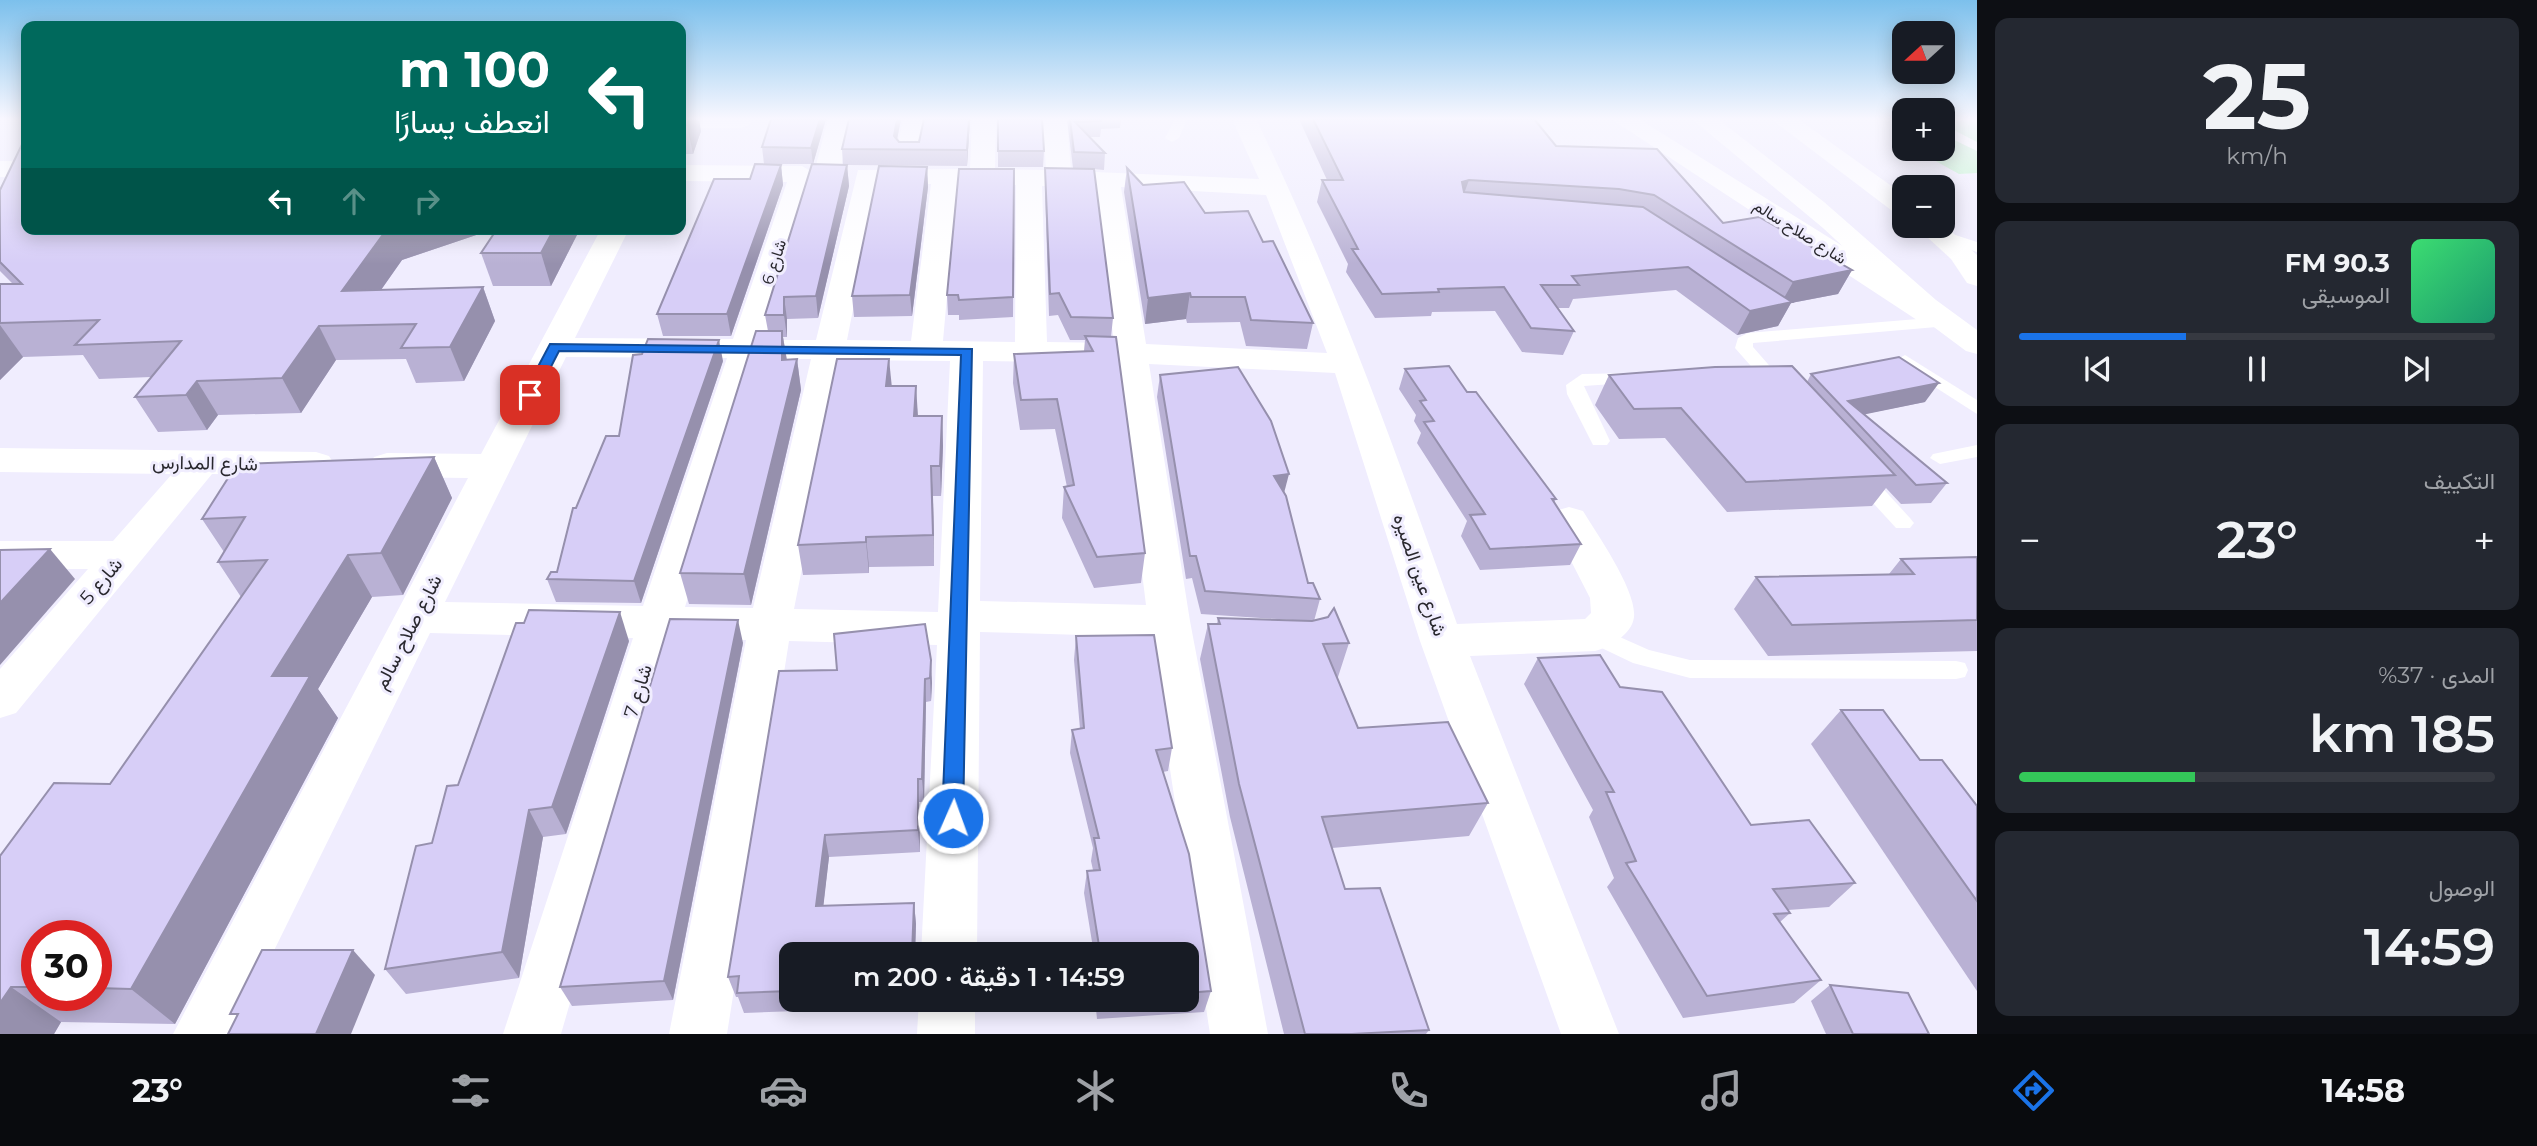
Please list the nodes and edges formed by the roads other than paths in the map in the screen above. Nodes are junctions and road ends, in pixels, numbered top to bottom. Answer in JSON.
{"nodes":[{"id":1,"x":795,"y":167,"type":"edge"},
{"id":2,"x":818,"y":167,"type":"edge"},
{"id":3,"x":982,"y":167,"type":"edge"},
{"id":4,"x":1058,"y":167,"type":"edge"},
{"id":5,"x":1266,"y":167,"type":"edge"},
{"id":6,"x":1699,"y":167,"type":"edge"},
{"id":7,"x":1763,"y":167,"type":"edge"},
{"id":8,"x":1849,"y":167,"type":"edge"},
{"id":9,"x":0,"y":169,"type":"edge"},
{"id":10,"x":21,"y":169,"type":"edge"},
{"id":11,"x":814,"y":175,"type":"junction"},
{"id":12,"x":867,"y":175,"type":"junction"},
{"id":13,"x":945,"y":176,"type":"junction"},
{"id":14,"x":982,"y":176,"type":"junction"},
{"id":15,"x":1029,"y":178,"type":"junction"},
{"id":16,"x":1059,"y":179,"type":"junction"},
{"id":17,"x":1107,"y":179,"type":"junction"},
{"id":18,"x":1276,"y":188,"type":"junction"},
{"id":19,"x":1892,"y":198,"type":"edge"},
{"id":20,"x":612,"y":235,"type":"edge"},
{"id":21,"x":1944,"y":238,"type":"edge"},
{"id":22,"x":1954,"y":238,"type":"edge"},
{"id":23,"x":1977,"y":247,"type":"edge"},
{"id":24,"x":1977,"y":276,"type":"edge"},
{"id":25,"x":1780,"y":315,"type":"edge"},
{"id":26,"x":1942,"y":322,"type":"junction"},
{"id":27,"x":1803,"y":332,"type":"junction"},
{"id":28,"x":1977,"y":344,"type":"edge"},
{"id":29,"x":554,"y":347,"type":"junction"},
{"id":30,"x":745,"y":349,"type":"junction"},
{"id":31,"x":832,"y":350,"type":"junction"},
{"id":32,"x":947,"y":351,"type":"junction"},
{"id":33,"x":1031,"y":352,"type":"junction"},
{"id":34,"x":1129,"y":353,"type":"junction"},
{"id":35,"x":1905,"y":360,"type":"edge"},
{"id":36,"x":1348,"y":363,"type":"junction"},
{"id":37,"x":1746,"y":377,"type":"edge"},
{"id":38,"x":1658,"y":378,"type":"edge"},
{"id":39,"x":1770,"y":378,"type":"junction"},
{"id":40,"x":1788,"y":397,"type":"edge"},
{"id":41,"x":1977,"y":408,"type":"edge"},
{"id":42,"x":1600,"y":441,"type":"dead end"},
{"id":43,"x":1977,"y":451,"type":"edge"},
{"id":44,"x":1940,"y":458,"type":"dead end"},
{"id":45,"x":0,"y":460,"type":"edge"},
{"id":46,"x":202,"y":463,"type":"junction"},
{"id":47,"x":1850,"y":465,"type":"edge"},
{"id":48,"x":493,"y":466,"type":"junction"},
{"id":49,"x":1569,"y":520,"type":"edge"},
{"id":50,"x":1903,"y":523,"type":"dead end"},
{"id":51,"x":0,"y":555,"type":"edge"},
{"id":52,"x":123,"y":555,"type":"junction"},
{"id":53,"x":416,"y":617,"type":"junction"},
{"id":54,"x":659,"y":622,"type":"junction"},
{"id":55,"x":958,"y":623,"type":"junction"},
{"id":56,"x":770,"y":625,"type":"junction"},
{"id":57,"x":1183,"y":629,"type":"junction"},
{"id":58,"x":1595,"y":635,"type":"junction"},
{"id":59,"x":1442,"y":641,"type":"junction"},
{"id":60,"x":1956,"y":670,"type":"dead end"},
{"id":61,"x":0,"y":700,"type":"edge"},
{"id":62,"x":948,"y":942,"type":"edge"},
{"id":63,"x":947,"y":1012,"type":"edge"},
{"id":64,"x":202,"y":1034,"type":"edge"},
{"id":65,"x":532,"y":1034,"type":"edge"},
{"id":66,"x":698,"y":1034,"type":"edge"},
{"id":67,"x":946,"y":1034,"type":"edge"},
{"id":68,"x":1239,"y":1034,"type":"edge"},
{"id":69,"x":1590,"y":1034,"type":"edge"}],
"edges":[{"from":1,"to":11,"type":"main road"},
{"from":2,"to":11,"type":"main road","name":"شارع 6"},
{"from":3,"to":14,"type":"main road"},
{"from":4,"to":16,"type":"main road"},
{"from":5,"to":18,"type":"main road","name":"شارع عين الصيره"},
{"from":6,"to":26,"type":"main road","name":"شارع صلاح سالم"},
{"from":7,"to":26,"type":"main road","name":"شارع صلاح سالم"},
{"from":8,"to":19,"type":"main road"},
{"from":9,"to":10,"type":"main road"},
{"from":11,"to":12,"type":"main road"},
{"from":11,"to":30,"type":"main road","name":"شارع 6"},
{"from":12,"to":13,"type":"main road"},
{"from":12,"to":31,"type":"main road"},
{"from":13,"to":14,"type":"main road"},
{"from":13,"to":32,"type":"main road"},
{"from":14,"to":15,"type":"main road"},
{"from":15,"to":16,"type":"main road"},
{"from":15,"to":33,"type":"main road"},
{"from":16,"to":17,"type":"main road"},
{"from":17,"to":18,"type":"main road"},
{"from":17,"to":34,"type":"main road"},
{"from":18,"to":36,"type":"main road","name":"شارع عين الصيره"},
{"from":20,"to":29,"type":"main road","name":"شارع صلاح سالم"},
{"from":21,"to":24,"type":"main road"},
{"from":22,"to":23,"type":"lane"},
{"from":25,"to":27,"type":"lane"},
{"from":26,"to":27,"type":"lane"},
{"from":26,"to":28,"type":"main road","name":"شارع صلاح سالم"},
{"from":27,"to":39,"type":"lane"},
{"from":29,"to":30,"type":"main road"},
{"from":29,"to":48,"type":"main road","name":"شارع صلاح سالم"},
{"from":30,"to":31,"type":"main road"},
{"from":30,"to":54,"type":"main road","name":"شارع 7"},
{"from":31,"to":32,"type":"main road"},
{"from":31,"to":56,"type":"main road"},
{"from":32,"to":33,"type":"main road"},
{"from":32,"to":55,"type":"main road"},
{"from":33,"to":34,"type":"main road"},
{"from":34,"to":36,"type":"main road"},
{"from":34,"to":57,"type":"main road"},
{"from":35,"to":41,"type":"lane"},
{"from":36,"to":59,"type":"main road","name":"شارع عين الصيره"},
{"from":37,"to":39,"type":"lane"},
{"from":38,"to":42,"type":"lane"},
{"from":39,"to":40,"type":"lane"},
{"from":43,"to":44,"type":"lane"},
{"from":45,"to":46,"type":"main road","name":"شارع المدارس"},
{"from":46,"to":48,"type":"main road","name":"شارع المدارس"},
{"from":46,"to":52,"type":"main road","name":"شارع 5"},
{"from":47,"to":50,"type":"lane"},
{"from":48,"to":53,"type":"main road","name":"شارع صلاح سالم"},
{"from":49,"to":58,"type":"main road"},
{"from":51,"to":52,"type":"main road"},
{"from":52,"to":61,"type":"main road","name":"شارع 5"},
{"from":53,"to":54,"type":"main road"},
{"from":53,"to":64,"type":"main road","name":"شارع صلاح سالم"},
{"from":54,"to":56,"type":"main road"},
{"from":54,"to":65,"type":"main road","name":"شارع 7"},
{"from":55,"to":56,"type":"main road"},
{"from":55,"to":57,"type":"main road"},
{"from":55,"to":62,"type":"main road"},
{"from":56,"to":66,"type":"main road"},
{"from":57,"to":68,"type":"main road"},
{"from":58,"to":59,"type":"main road"},
{"from":58,"to":60,"type":"lane"},
{"from":59,"to":69,"type":"main road","name":"شارع عين الصيره"},
{"from":63,"to":67,"type":"main road"}]}
